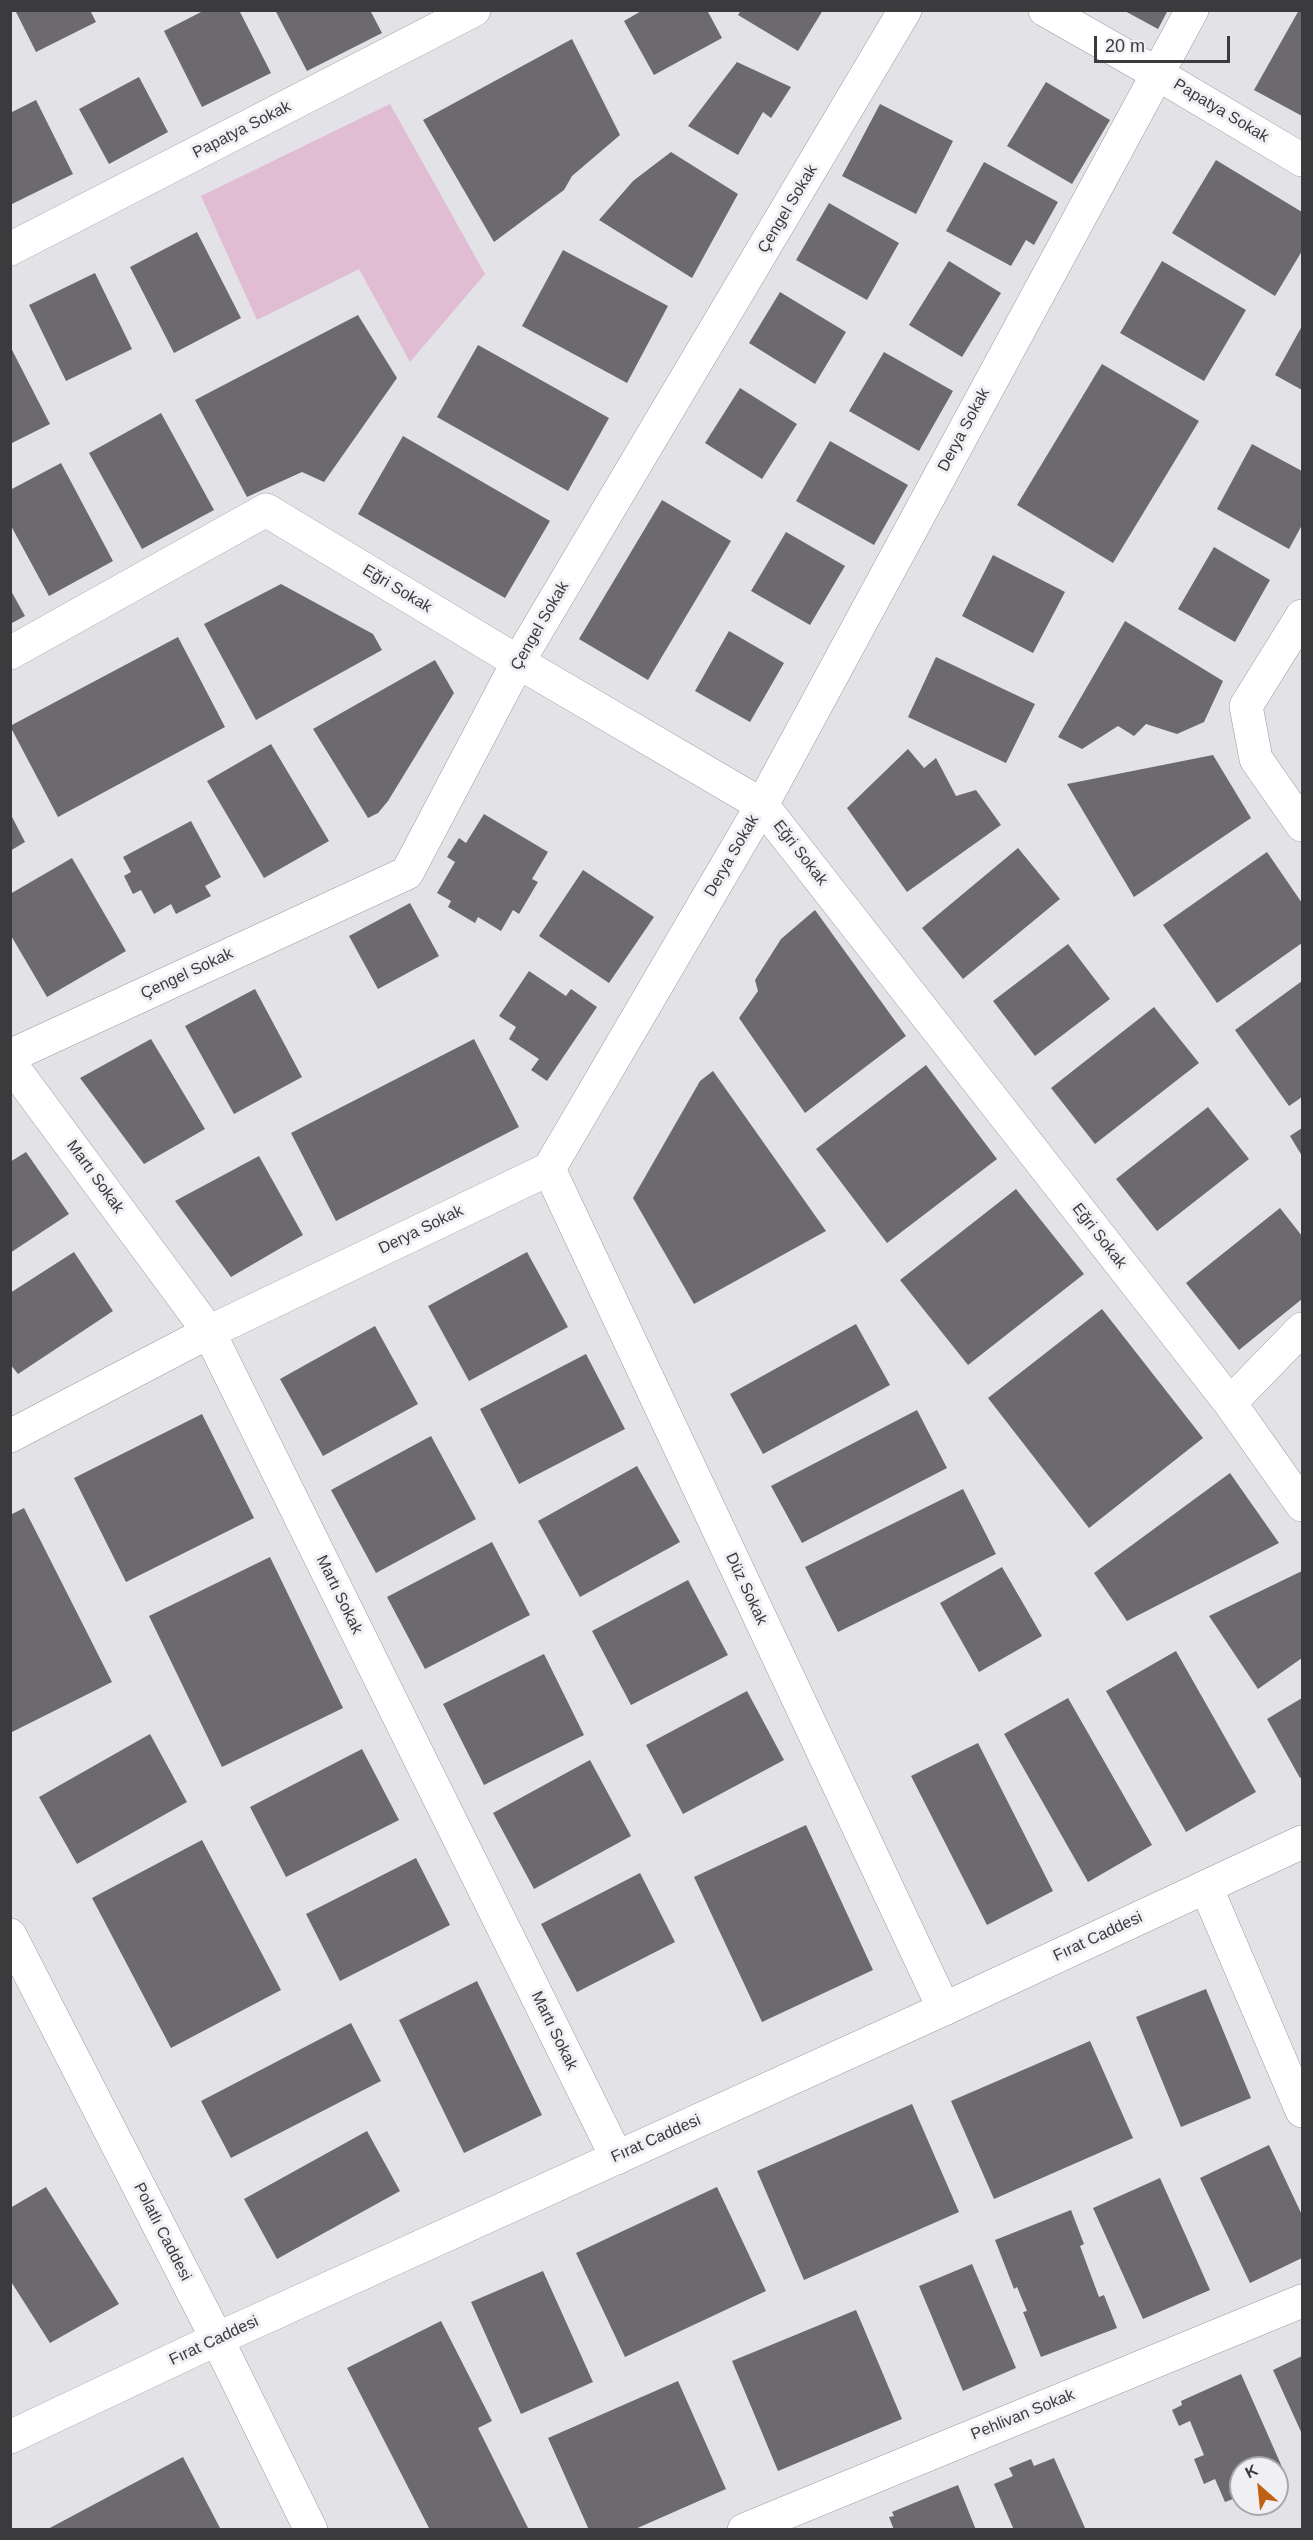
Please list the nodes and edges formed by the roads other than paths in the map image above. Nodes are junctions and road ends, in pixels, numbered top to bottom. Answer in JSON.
{"nodes":[{"id":1,"x":474,"y":10,"type":"edge"},
{"id":2,"x":905,"y":10,"type":"edge"},
{"id":3,"x":1045,"y":10,"type":"edge"},
{"id":4,"x":1192,"y":10,"type":"edge"},
{"id":5,"x":1156,"y":73,"type":"junction"},
{"id":6,"x":1302,"y":160,"type":"edge"},
{"id":7,"x":10,"y":249,"type":"edge"},
{"id":8,"x":1302,"y":616,"type":"edge"},
{"id":9,"x":10,"y":652,"type":"edge"},
{"id":10,"x":518,"y":662,"type":"junction"},
{"id":11,"x":762,"y":804,"type":"junction"},
{"id":12,"x":1302,"y":825,"type":"edge"},
{"id":13,"x":10,"y":1056,"type":"edge"},
{"id":14,"x":10,"y":1063,"type":"edge"},
{"id":15,"x":549,"y":1169,"type":"junction"},
{"id":16,"x":1302,"y":1329,"type":"edge"},
{"id":17,"x":209,"y":1332,"type":"junction"},
{"id":18,"x":1230,"y":1402,"type":"junction"},
{"id":19,"x":10,"y":1436,"type":"edge"},
{"id":20,"x":1302,"y":1505,"type":"edge"},
{"id":21,"x":1302,"y":1842,"type":"edge"},
{"id":22,"x":1206,"y":1887,"type":"junction"},
{"id":23,"x":10,"y":1935,"type":"edge"},
{"id":24,"x":944,"y":2009,"type":"junction"},
{"id":25,"x":1302,"y":2111,"type":"edge"},
{"id":26,"x":616,"y":2158,"type":"junction"},
{"id":27,"x":1302,"y":2301,"type":"edge"},
{"id":28,"x":217,"y":2339,"type":"junction"},
{"id":29,"x":10,"y":2437,"type":"edge"},
{"id":30,"x":311,"y":2529,"type":"edge"},
{"id":31,"x":744,"y":2529,"type":"edge"}],
"edges":[{"from":1,"to":7,"type":"street","name":"Papatya Sokak"},
{"from":2,"to":10,"type":"street","name":"Çengel Sokak"},
{"from":3,"to":5,"type":"street","name":"Papatya Sokak"},
{"from":4,"to":5,"type":"street","name":"Derya Sokak"},
{"from":5,"to":6,"type":"street","name":"Papatya Sokak"},
{"from":5,"to":11,"type":"street","name":"Derya Sokak"},
{"from":8,"to":12,"type":"street"},
{"from":9,"to":10,"type":"street","name":"Eğri Sokak"},
{"from":10,"to":11,"type":"street","name":"Eğri Sokak"},
{"from":10,"to":13,"type":"street","name":"Çengel Sokak"},
{"from":11,"to":15,"type":"street","name":"Derya Sokak"},
{"from":11,"to":18,"type":"street","name":"Eğri Sokak"},
{"from":14,"to":17,"type":"street","name":"Martı Sokak"},
{"from":15,"to":17,"type":"street","name":"Derya Sokak"},
{"from":15,"to":24,"type":"street","name":"Düz Sokak"},
{"from":16,"to":18,"type":"street"},
{"from":17,"to":19,"type":"street","name":"Derya Sokak"},
{"from":17,"to":26,"type":"street","name":"Martı Sokak"},
{"from":18,"to":20,"type":"street","name":"Eğri Sokak"},
{"from":21,"to":22,"type":"street","name":"Fırat Caddesi"},
{"from":22,"to":24,"type":"street","name":"Fırat Caddesi"},
{"from":22,"to":25,"type":"street"},
{"from":23,"to":28,"type":"street","name":"Polatlı Caddesi"},
{"from":24,"to":26,"type":"street","name":"Fırat Caddesi"},
{"from":26,"to":28,"type":"street","name":"Fırat Caddesi"},
{"from":27,"to":31,"type":"street","name":"Pehlivan Sokak"},
{"from":28,"to":29,"type":"street","name":"Fırat Caddesi"},
{"from":28,"to":30,"type":"street","name":"Polatlı Caddesi"}]}
